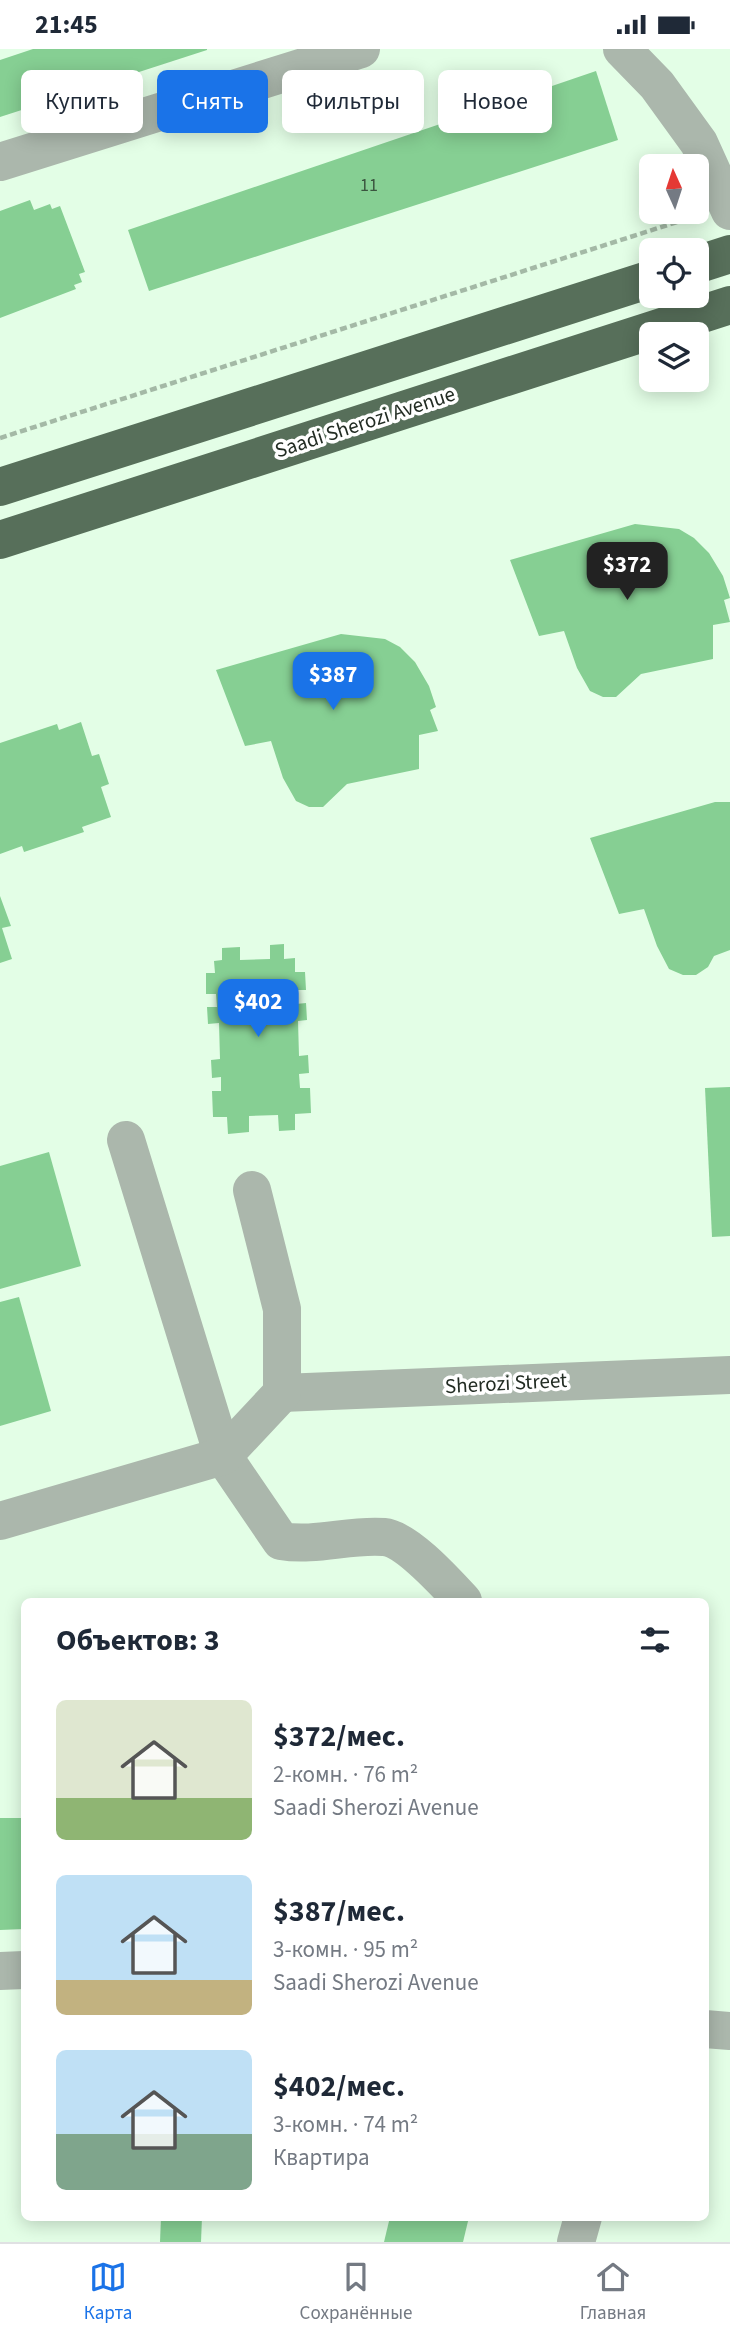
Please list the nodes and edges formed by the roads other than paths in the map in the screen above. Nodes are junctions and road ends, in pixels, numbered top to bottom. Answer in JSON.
{"nodes":[{"id":1,"x":361,"y":49,"type":"edge"},
{"id":2,"x":622,"y":49,"type":"edge"},
{"id":3,"x":0,"y":162,"type":"edge"},
{"id":4,"x":729,"y":208,"type":"edge"},
{"id":5,"x":730,"y":254,"type":"edge"},
{"id":6,"x":709,"y":261,"type":"edge"},
{"id":7,"x":639,"y":283,"type":"edge"},
{"id":8,"x":730,"y":305,"type":"edge"},
{"id":9,"x":0,"y":487,"type":"edge"},
{"id":10,"x":0,"y":540,"type":"edge"},
{"id":11,"x":126,"y":1140,"type":"dead end"},
{"id":12,"x":253,"y":1190,"type":"dead end"},
{"id":13,"x":730,"y":1374,"type":"edge"},
{"id":14,"x":282,"y":1393,"type":"junction"},
{"id":15,"x":223,"y":1456,"type":"junction"},
{"id":16,"x":0,"y":1521,"type":"edge"},
{"id":17,"x":460,"y":1598,"type":"edge"},
{"id":18,"x":21,"y":1970,"type":"edge"},
{"id":19,"x":0,"y":1971,"type":"edge"},
{"id":20,"x":709,"y":2029,"type":"edge"},
{"id":21,"x":730,"y":2031,"type":"edge"},
{"id":22,"x":582,"y":2221,"type":"edge"},
{"id":23,"x":576,"y":2242,"type":"edge"}],
"edges":[{"from":1,"to":3,"type":"street"},
{"from":2,"to":4,"type":"street"},
{"from":5,"to":6,"type":"highway"},
{"from":7,"to":9,"type":"highway"},
{"from":8,"to":10,"type":"highway","name":"Saadi Sherozi Avenue"},
{"from":11,"to":15,"type":"street"},
{"from":12,"to":14,"type":"street"},
{"from":13,"to":14,"type":"street","name":"Sherozi Street"},
{"from":14,"to":15,"type":"street"},
{"from":15,"to":16,"type":"street"},
{"from":15,"to":17,"type":"street"},
{"from":18,"to":19,"type":"street"},
{"from":20,"to":21,"type":"street"},
{"from":22,"to":23,"type":"street"}]}
